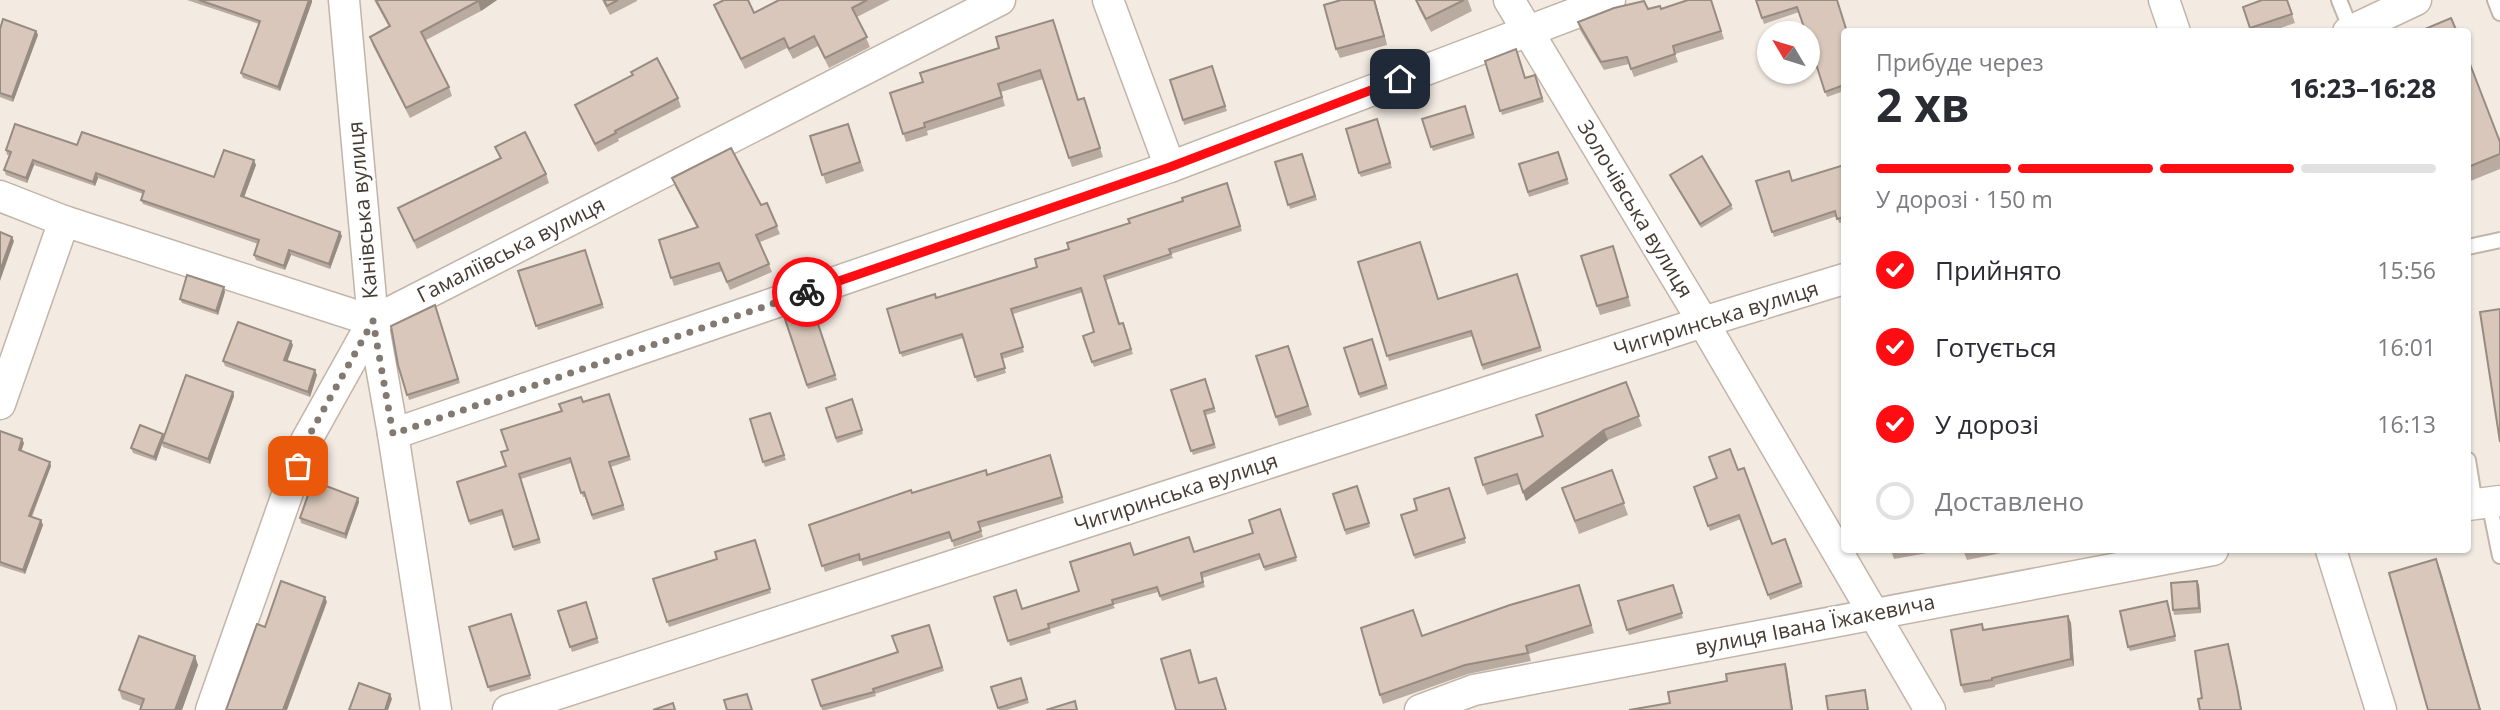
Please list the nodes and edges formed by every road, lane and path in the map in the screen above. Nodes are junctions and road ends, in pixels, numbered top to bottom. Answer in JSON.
{"nodes":[{"id":1,"x":344,"y":0,"type":"edge"},
{"id":2,"x":1000,"y":0,"type":"edge"},
{"id":3,"x":1108,"y":0,"type":"edge"},
{"id":4,"x":1509,"y":0,"type":"edge"},
{"id":5,"x":1610,"y":0,"type":"edge"},
{"id":6,"x":2164,"y":0,"type":"edge"},
{"id":7,"x":2339,"y":0,"type":"edge"},
{"id":8,"x":2416,"y":0,"type":"edge"},
{"id":9,"x":2496,"y":0,"type":"edge"},
{"id":10,"x":2500,"y":13,"type":"edge"},
{"id":11,"x":2174,"y":28,"type":"edge"},
{"id":12,"x":2350,"y":28,"type":"edge"},
{"id":13,"x":2357,"y":28,"type":"edge"},
{"id":14,"x":1527,"y":31,"type":"junction"},
{"id":15,"x":1170,"y":167,"type":"junction"},
{"id":16,"x":0,"y":196,"type":"edge"},
{"id":17,"x":64,"y":221,"type":"junction"},
{"id":18,"x":2500,"y":240,"type":"edge"},
{"id":19,"x":2471,"y":246,"type":"edge"},
{"id":20,"x":1841,"y":280,"type":"edge"},
{"id":21,"x":373,"y":321,"type":"junction"},
{"id":22,"x":1703,"y":322,"type":"junction"},
{"id":23,"x":0,"y":404,"type":"edge"},
{"id":24,"x":393,"y":434,"type":"junction"},
{"id":25,"x":2471,"y":469,"type":"edge"},
{"id":26,"x":2483,"y":503,"type":"edge"},
{"id":27,"x":2197,"y":553,"type":"edge"},
{"id":28,"x":2332,"y":553,"type":"edge"},
{"id":29,"x":2500,"y":556,"type":"edge"},
{"id":30,"x":1872,"y":614,"type":"junction"},
{"id":31,"x":211,"y":710,"type":"edge"},
{"id":32,"x":436,"y":710,"type":"edge"},
{"id":33,"x":508,"y":710,"type":"edge"},
{"id":34,"x":1420,"y":710,"type":"edge"},
{"id":35,"x":1930,"y":710,"type":"edge"},
{"id":36,"x":2381,"y":710,"type":"edge"}],
"edges":[{"from":1,"to":21,"type":"street","name":"Канівська вулиця"},
{"from":2,"to":21,"type":"street","name":"Гамаліївська вулиця"},
{"from":3,"to":15,"type":"street"},
{"from":4,"to":14,"type":"street","name":"Золочівська вулиця"},
{"from":5,"to":14,"type":"street"},
{"from":6,"to":11,"type":"street"},
{"from":7,"to":12,"type":"lane"},
{"from":8,"to":13,"type":"street"},
{"from":9,"to":10,"type":"lane"},
{"from":14,"to":15,"type":"street"},
{"from":14,"to":22,"type":"street","name":"Золочівська вулиця"},
{"from":15,"to":24,"type":"street"},
{"from":16,"to":17,"type":"street"},
{"from":17,"to":21,"type":"street"},
{"from":17,"to":23,"type":"street"},
{"from":18,"to":19,"type":"lane"},
{"from":20,"to":22,"type":"street","name":"Чигиринська вулиця"},
{"from":21,"to":24,"type":"street","name":"Канівська вулиця"},
{"from":21,"to":31,"type":"street"},
{"from":22,"to":30,"type":"street","name":"Золочівська вулиця"},
{"from":22,"to":33,"type":"street","name":"Чигиринська вулиця"},
{"from":24,"to":32,"type":"street","name":"Канівська вулиця"},
{"from":25,"to":26,"type":"lane"},
{"from":26,"to":29,"type":"lane"},
{"from":27,"to":30,"type":"street","name":"вулиця Івана Їжакевича"},
{"from":28,"to":36,"type":"street"},
{"from":30,"to":34,"type":"street","name":"вулиця Івана Їжакевича"},
{"from":30,"to":35,"type":"street","name":"Золочівська вулиця"}]}
